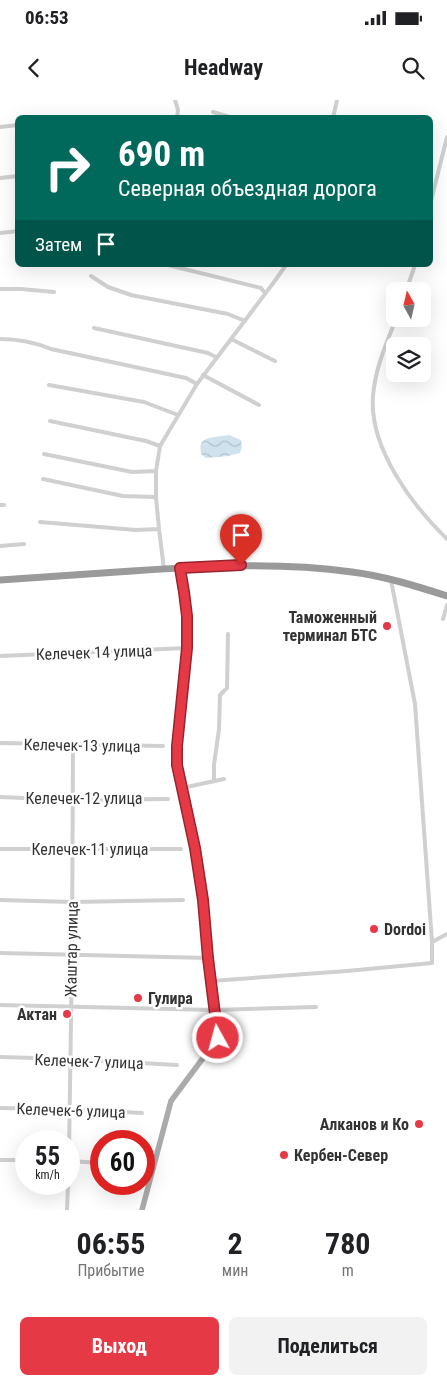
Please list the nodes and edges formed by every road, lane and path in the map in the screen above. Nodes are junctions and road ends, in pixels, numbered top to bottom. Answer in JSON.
{"nodes":[{"id":1,"x":174,"y":100,"type":"edge"},
{"id":2,"x":337,"y":100,"type":"edge"},
{"id":3,"x":212,"y":112,"type":"dead end"},
{"id":4,"x":177,"y":115,"type":"edge"},
{"id":5,"x":222,"y":115,"type":"edge"},
{"id":6,"x":334,"y":115,"type":"edge"},
{"id":7,"x":15,"y":125,"type":"edge"},
{"id":8,"x":0,"y":127,"type":"edge"},
{"id":9,"x":447,"y":137,"type":"edge"},
{"id":10,"x":15,"y":176,"type":"edge"},
{"id":11,"x":0,"y":178,"type":"edge"},
{"id":12,"x":433,"y":193,"type":"edge"},
{"id":13,"x":15,"y":231,"type":"edge"},
{"id":14,"x":0,"y":233,"type":"edge"},
{"id":15,"x":176,"y":267,"type":"edge"},
{"id":16,"x":285,"y":267,"type":"edge"},
{"id":17,"x":414,"y":267,"type":"edge"},
{"id":18,"x":91,"y":276,"type":"dead end"},
{"id":19,"x":409,"y":282,"type":"edge"},
{"id":20,"x":0,"y":290,"type":"edge"},
{"id":21,"x":54,"y":292,"type":"dead end"},
{"id":22,"x":266,"y":293,"type":"junction"},
{"id":23,"x":245,"y":321,"type":"junction"},
{"id":24,"x":94,"y":328,"type":"dead end"},
{"id":25,"x":393,"y":328,"type":"edge"},
{"id":26,"x":0,"y":339,"type":"edge"},
{"id":27,"x":231,"y":339,"type":"junction"},
{"id":28,"x":216,"y":357,"type":"junction"},
{"id":29,"x":275,"y":361,"type":"dead end"},
{"id":30,"x":203,"y":375,"type":"junction"},
{"id":31,"x":197,"y":384,"type":"junction"},
{"id":32,"x":49,"y":385,"type":"dead end"},
{"id":33,"x":259,"y":405,"type":"dead end"},
{"id":34,"x":178,"y":415,"type":"junction"},
{"id":35,"x":50,"y":421,"type":"dead end"},
{"id":36,"x":160,"y":446,"type":"junction"},
{"id":37,"x":44,"y":454,"type":"dead end"},
{"id":38,"x":156,"y":471,"type":"junction"},
{"id":39,"x":43,"y":479,"type":"dead end"},
{"id":40,"x":156,"y":497,"type":"junction"},
{"id":41,"x":40,"y":522,"type":"dead end"},
{"id":42,"x":159,"y":529,"type":"junction"},
{"id":43,"x":447,"y":539,"type":"edge"},
{"id":44,"x":24,"y":544,"type":"dead end"},
{"id":45,"x":0,"y":546,"type":"edge"},
{"id":46,"x":180,"y":568,"type":"junction"},
{"id":47,"x":164,"y":569,"type":"junction"},
{"id":48,"x":0,"y":580,"type":"edge"},
{"id":49,"x":391,"y":580,"type":"junction"},
{"id":50,"x":447,"y":596,"type":"edge"},
{"id":51,"x":447,"y":604,"type":"edge"},
{"id":52,"x":443,"y":619,"type":"dead end"},
{"id":53,"x":228,"y":634,"type":"dead end"},
{"id":54,"x":187,"y":648,"type":"junction"},
{"id":55,"x":0,"y":656,"type":"edge"},
{"id":56,"x":0,"y":743,"type":"edge"},
{"id":57,"x":73,"y":744,"type":"junction"},
{"id":58,"x":163,"y":746,"type":"dead end"},
{"id":59,"x":224,"y":779,"type":"dead end"},
{"id":60,"x":214,"y":781,"type":"junction"},
{"id":61,"x":182,"y":788,"type":"junction"},
{"id":62,"x":0,"y":798,"type":"edge"},
{"id":63,"x":168,"y":799,"type":"dead end"},
{"id":64,"x":73,"y":800,"type":"junction"},
{"id":65,"x":0,"y":849,"type":"edge"},
{"id":66,"x":181,"y":849,"type":"dead end"},
{"id":67,"x":72,"y":850,"type":"junction"},
{"id":68,"x":0,"y":900,"type":"edge"},
{"id":69,"x":183,"y":900,"type":"dead end"},
{"id":70,"x":72,"y":902,"type":"junction"},
{"id":71,"x":447,"y":934,"type":"edge"},
{"id":72,"x":432,"y":942,"type":"junction"},
{"id":73,"x":0,"y":953,"type":"edge"},
{"id":74,"x":72,"y":954,"type":"junction"},
{"id":75,"x":208,"y":958,"type":"junction"},
{"id":76,"x":211,"y":981,"type":"junction"},
{"id":77,"x":0,"y":1005,"type":"edge"},
{"id":78,"x":70,"y":1007,"type":"junction"},
{"id":79,"x":316,"y":1007,"type":"dead end"},
{"id":80,"x":214,"y":1010,"type":"junction"},
{"id":81,"x":0,"y":1058,"type":"edge"},
{"id":82,"x":70,"y":1059,"type":"junction"},
{"id":83,"x":177,"y":1065,"type":"dead end"},
{"id":84,"x":0,"y":1108,"type":"edge"},
{"id":85,"x":70,"y":1109,"type":"junction"},
{"id":86,"x":142,"y":1113,"type":"dead end"},
{"id":87,"x":70,"y":1130,"type":"edge"},
{"id":88,"x":0,"y":1160,"type":"edge"},
{"id":89,"x":15,"y":1160,"type":"edge"},
{"id":90,"x":68,"y":1195,"type":"edge"},
{"id":91,"x":67,"y":1210,"type":"edge"},
{"id":92,"x":142,"y":1210,"type":"edge"}],
"edges":[{"from":1,"to":4,"type":"street"},
{"from":2,"to":6,"type":"street"},
{"from":3,"to":5,"type":"street"},
{"from":7,"to":8,"type":"street"},
{"from":9,"to":12,"type":"street"},
{"from":10,"to":11,"type":"street"},
{"from":13,"to":14,"type":"street"},
{"from":15,"to":22,"type":"street"},
{"from":16,"to":22,"type":"street"},
{"from":17,"to":19,"type":"street"},
{"from":18,"to":23,"type":"street"},
{"from":20,"to":21,"type":"street"},
{"from":22,"to":23,"type":"street"},
{"from":23,"to":27,"type":"street"},
{"from":24,"to":28,"type":"street"},
{"from":25,"to":43,"type":"street"},
{"from":26,"to":31,"type":"street"},
{"from":27,"to":28,"type":"street"},
{"from":27,"to":29,"type":"street"},
{"from":28,"to":30,"type":"street"},
{"from":30,"to":31,"type":"street"},
{"from":30,"to":33,"type":"street"},
{"from":31,"to":34,"type":"street"},
{"from":32,"to":34,"type":"street"},
{"from":34,"to":36,"type":"street"},
{"from":35,"to":36,"type":"street"},
{"from":36,"to":38,"type":"street"},
{"from":37,"to":38,"type":"street"},
{"from":38,"to":40,"type":"street"},
{"from":39,"to":40,"type":"street"},
{"from":40,"to":42,"type":"street"},
{"from":41,"to":42,"type":"street"},
{"from":42,"to":47,"type":"street"},
{"from":44,"to":45,"type":"street"},
{"from":46,"to":47,"type":"highway"},
{"from":46,"to":49,"type":"highway"},
{"from":46,"to":54,"type":"main road"},
{"from":47,"to":48,"type":"highway"},
{"from":49,"to":50,"type":"highway"},
{"from":49,"to":72,"type":"street"},
{"from":51,"to":52,"type":"street"},
{"from":53,"to":60,"type":"street"},
{"from":54,"to":55,"type":"street","name":"Келечек 14 улица"},
{"from":54,"to":61,"type":"main road"},
{"from":56,"to":57,"type":"street","name":"Келечек-13 улица"},
{"from":57,"to":58,"type":"street","name":"Келечек-13 улица"},
{"from":57,"to":64,"type":"street","name":"Жаштар улица"},
{"from":59,"to":60,"type":"street"},
{"from":60,"to":61,"type":"street"},
{"from":61,"to":75,"type":"main road"},
{"from":62,"to":64,"type":"street","name":"Келечек-12 улица"},
{"from":63,"to":64,"type":"street","name":"Келечек-12 улица"},
{"from":64,"to":67,"type":"street","name":"Жаштар улица"},
{"from":65,"to":67,"type":"street","name":"Келечек-11 улица"},
{"from":66,"to":67,"type":"street","name":"Келечек-11 улица"},
{"from":67,"to":70,"type":"street","name":"Жаштар улица"},
{"from":68,"to":70,"type":"street"},
{"from":69,"to":70,"type":"street"},
{"from":70,"to":74,"type":"street","name":"Жаштар улица"},
{"from":71,"to":72,"type":"street"},
{"from":72,"to":76,"type":"street"},
{"from":73,"to":74,"type":"street"},
{"from":74,"to":75,"type":"street"},
{"from":74,"to":78,"type":"street","name":"Жаштар улица"},
{"from":75,"to":76,"type":"main road"},
{"from":76,"to":80,"type":"main road"},
{"from":77,"to":78,"type":"street"},
{"from":78,"to":80,"type":"street"},
{"from":78,"to":82,"type":"street","name":"Жаштар улица"},
{"from":79,"to":80,"type":"street"},
{"from":80,"to":92,"type":"main road"},
{"from":81,"to":82,"type":"street","name":"Келечек-7 улица"},
{"from":82,"to":83,"type":"street","name":"Келечек-7 улица"},
{"from":82,"to":85,"type":"street","name":"Жаштар улица"},
{"from":84,"to":85,"type":"street","name":"Келечек-6 улица"},
{"from":85,"to":86,"type":"street","name":"Келечек-6 улица"},
{"from":85,"to":87,"type":"street","name":"Жаштар улица"},
{"from":88,"to":89,"type":"street"},
{"from":90,"to":91,"type":"street"}]}
